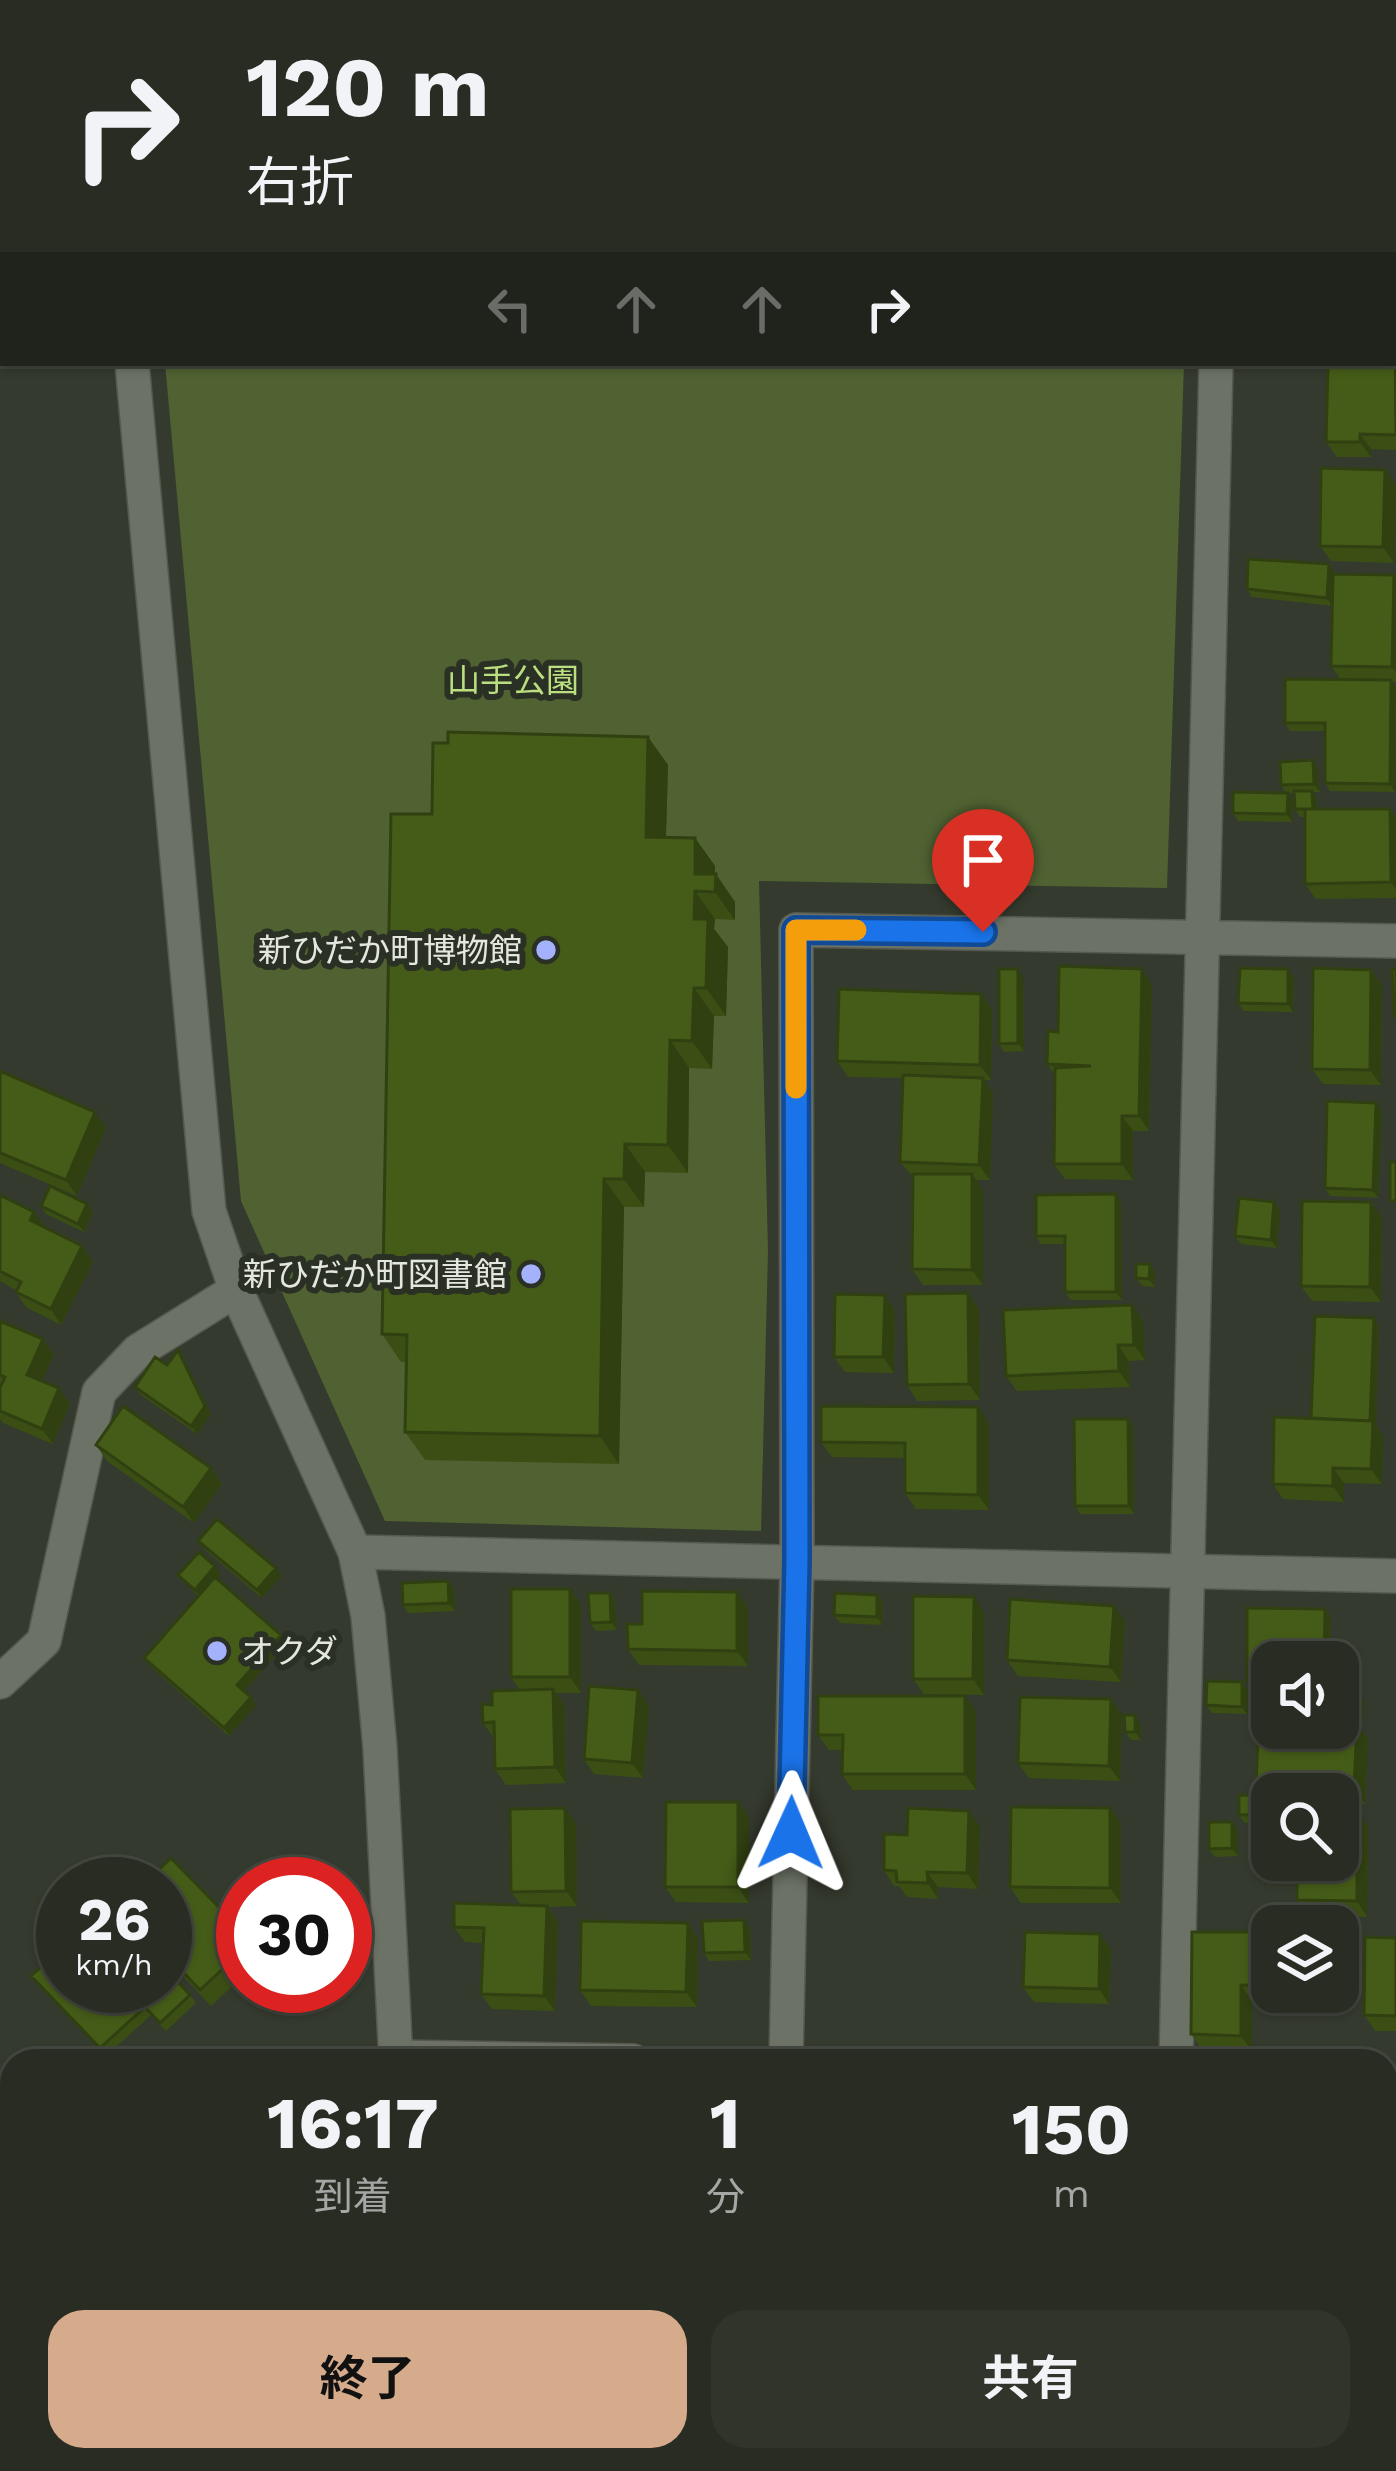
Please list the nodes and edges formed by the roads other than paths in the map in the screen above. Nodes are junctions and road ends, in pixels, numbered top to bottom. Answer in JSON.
{"nodes":[{"id":1,"x":132,"y":366,"type":"edge"},
{"id":2,"x":1216,"y":366,"type":"edge"},
{"id":3,"x":1198,"y":935,"type":"junction"},
{"id":4,"x":1396,"y":941,"type":"edge"},
{"id":5,"x":236,"y":1290,"type":"junction"},
{"id":6,"x":355,"y":1552,"type":"junction"},
{"id":7,"x":797,"y":1560,"type":"junction"},
{"id":8,"x":1187,"y":1573,"type":"junction"},
{"id":9,"x":1396,"y":1576,"type":"edge"},
{"id":10,"x":0,"y":1682,"type":"edge"},
{"id":11,"x":395,"y":2049,"type":"edge"},
{"id":12,"x":786,"y":2049,"type":"edge"},
{"id":13,"x":1176,"y":2049,"type":"edge"}],
"edges":[{"from":1,"to":5,"type":"street"},
{"from":2,"to":3,"type":"street"},
{"from":3,"to":4,"type":"street"},
{"from":3,"to":7,"type":"street"},
{"from":3,"to":8,"type":"street"},
{"from":5,"to":6,"type":"street"},
{"from":5,"to":10,"type":"street"},
{"from":6,"to":7,"type":"street"},
{"from":6,"to":11,"type":"street"},
{"from":7,"to":8,"type":"street"},
{"from":7,"to":12,"type":"street"},
{"from":8,"to":9,"type":"street"},
{"from":8,"to":13,"type":"street"}]}
